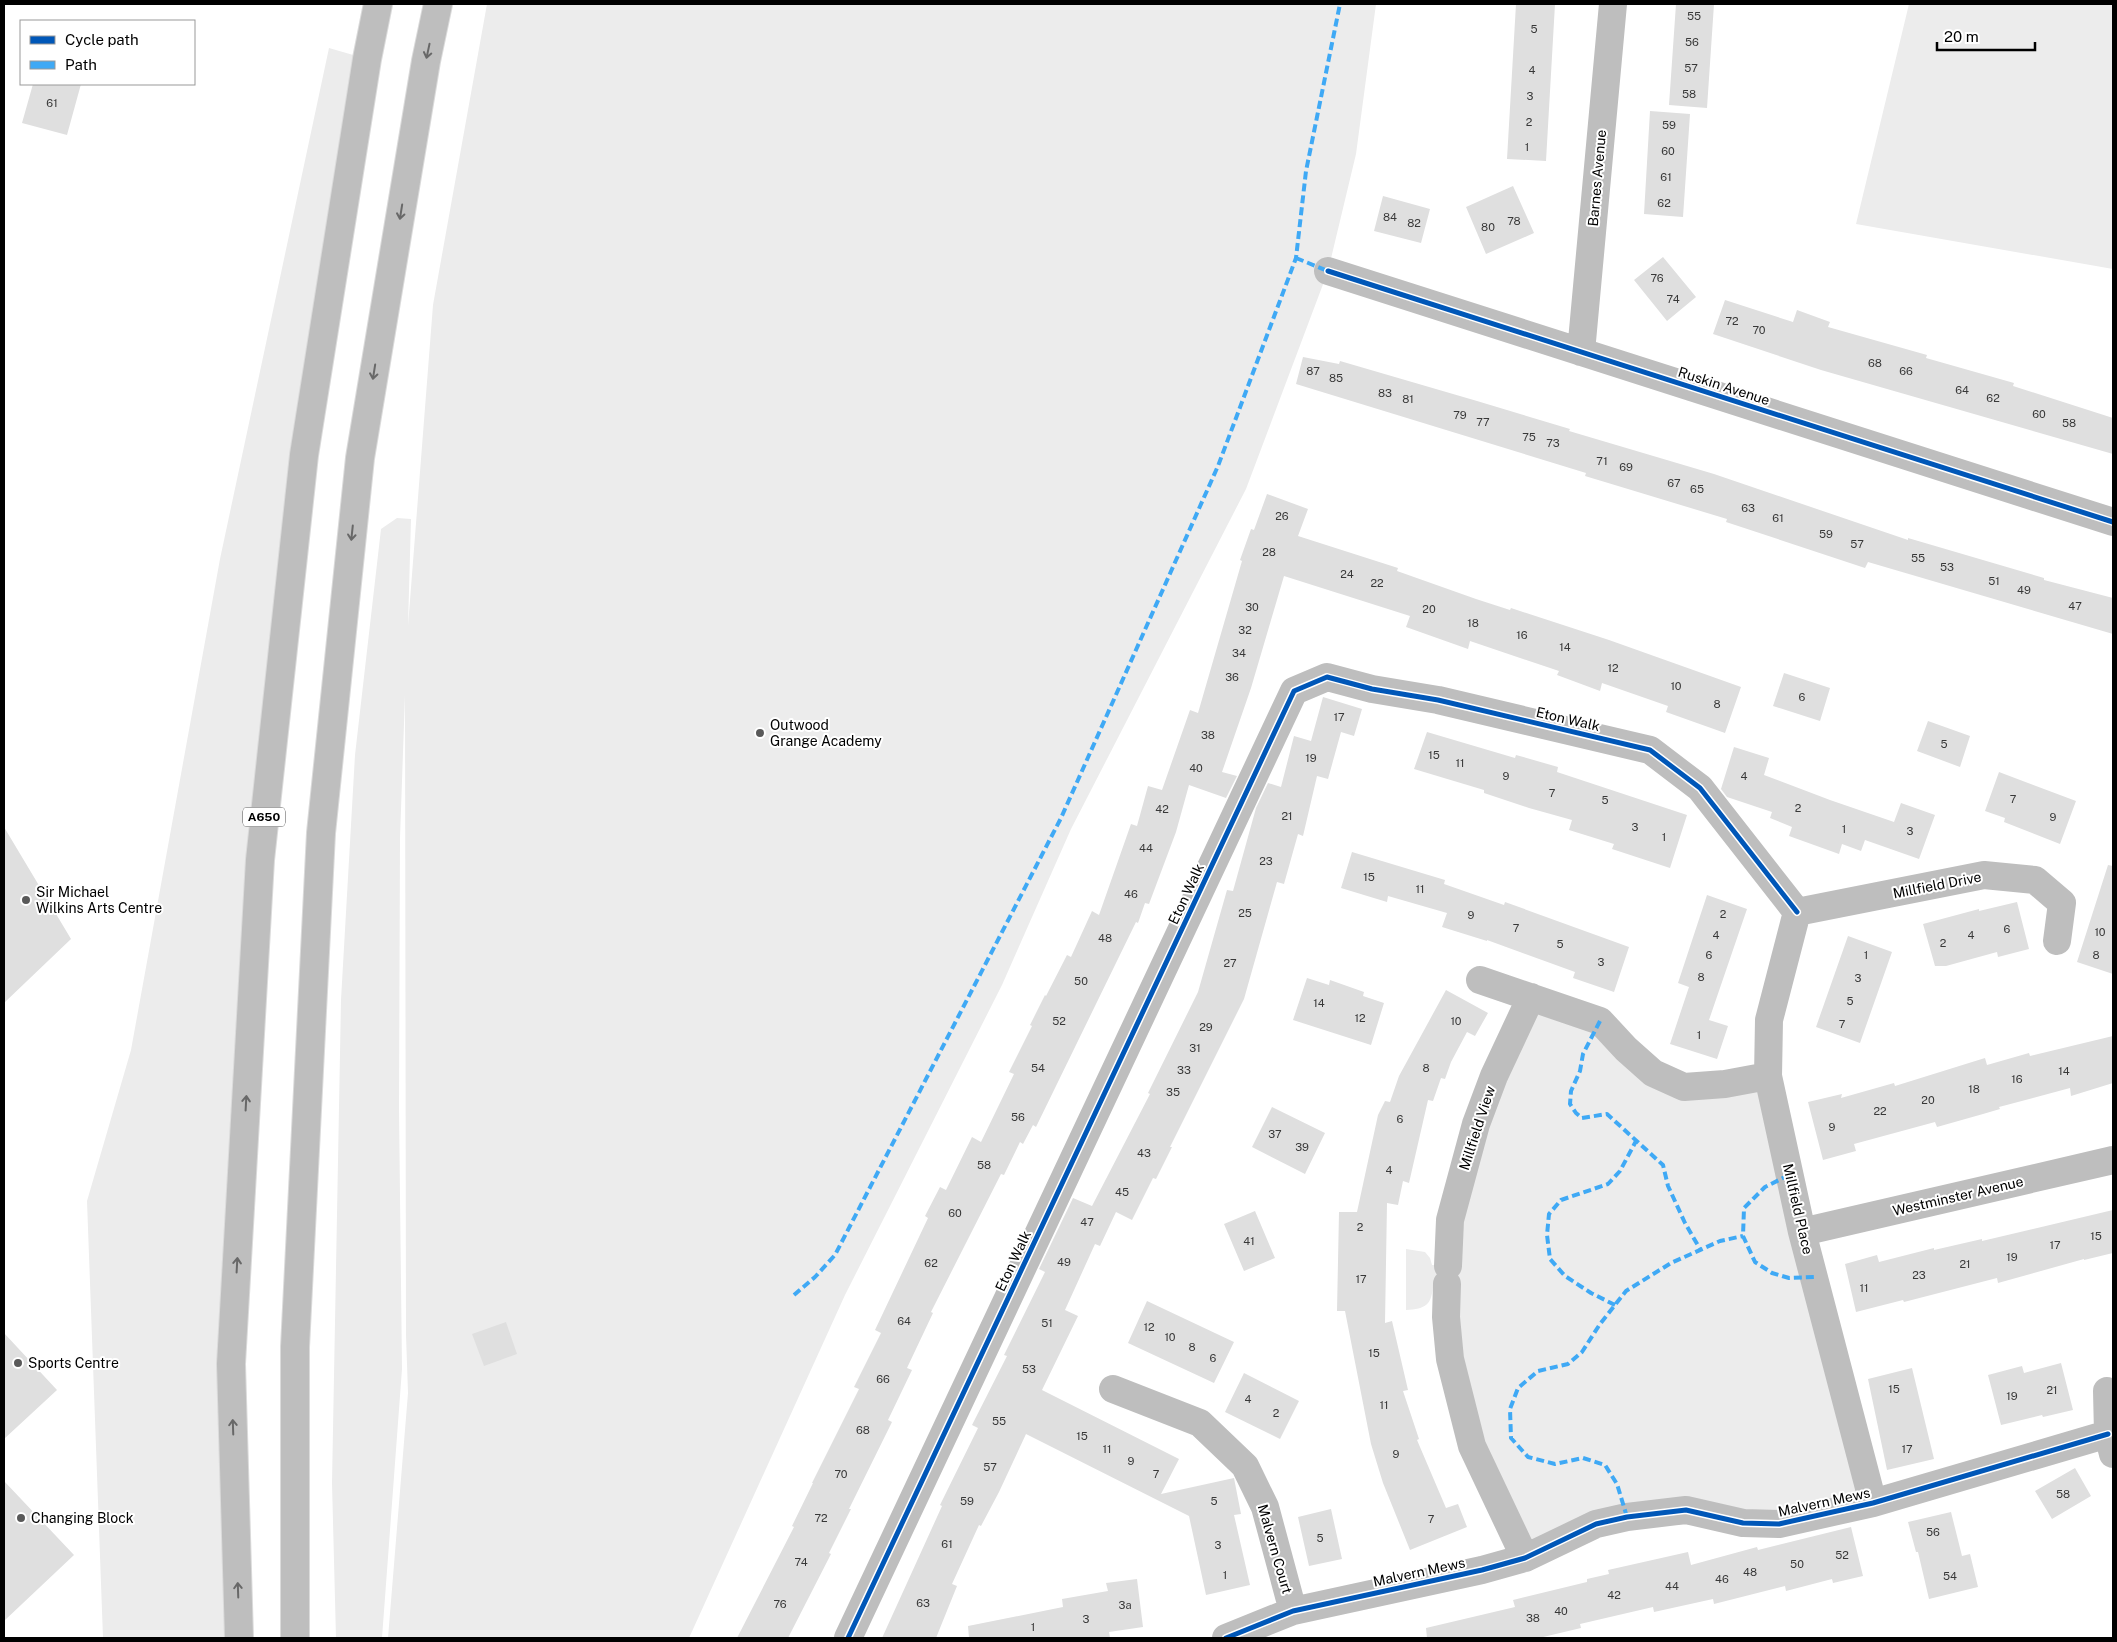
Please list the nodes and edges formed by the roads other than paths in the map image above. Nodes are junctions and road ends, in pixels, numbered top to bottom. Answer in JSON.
{"nodes":[{"id":1,"x":378,"y":4,"type":"edge"},
{"id":2,"x":438,"y":4,"type":"edge"},
{"id":3,"x":1613,"y":4,"type":"edge"},
{"id":4,"x":1328,"y":271,"type":"dead end"},
{"id":5,"x":1581,"y":352,"type":"junction"},
{"id":6,"x":2113,"y":522,"type":"edge"},
{"id":7,"x":1797,"y":912,"type":"junction"},
{"id":8,"x":2057,"y":941,"type":"dead end"},
{"id":9,"x":1480,"y":980,"type":"dead end"},
{"id":10,"x":1531,"y":997,"type":"junction"},
{"id":11,"x":1768,"y":1076,"type":"junction"},
{"id":12,"x":2113,"y":1160,"type":"edge"},
{"id":13,"x":1802,"y":1232,"type":"junction"},
{"id":14,"x":1113,"y":1389,"type":"dead end"},
{"id":15,"x":2107,"y":1391,"type":"dead end"},
{"id":16,"x":2111,"y":1444,"type":"edge"},
{"id":17,"x":1872,"y":1504,"type":"junction"},
{"id":18,"x":1525,"y":1558,"type":"junction"},
{"id":19,"x":1293,"y":1611,"type":"junction"},
{"id":20,"x":239,"y":1638,"type":"edge"},
{"id":21,"x":295,"y":1638,"type":"edge"},
{"id":22,"x":848,"y":1638,"type":"edge"},
{"id":23,"x":1226,"y":1638,"type":"edge"}],
"edges":[{"from":20,"to":1,"type":"main road","number":"A650","one_way":true},
{"from":2,"to":21,"type":"main road","one_way":true},
{"from":3,"to":5,"type":"main road","name":"Barnes Avenue"},
{"from":4,"to":5,"type":"main road","name":"Ruskin Avenue"},
{"from":5,"to":6,"type":"main road","name":"Ruskin Avenue"},
{"from":7,"to":8,"type":"main road","name":"Millfield Drive"},
{"from":7,"to":11,"type":"main road","name":"Millfield Place"},
{"from":7,"to":22,"type":"main road","name":"Eton Walk"},
{"from":9,"to":10,"type":"main road"},
{"from":10,"to":11,"type":"main road"},
{"from":10,"to":18,"type":"main road","name":"Millfield View"},
{"from":11,"to":13,"type":"main road","name":"Millfield Place"},
{"from":12,"to":13,"type":"main road","name":"Westminster Avenue"},
{"from":13,"to":17,"type":"main road","name":"Millfield Place"},
{"from":14,"to":19,"type":"main road","name":"Malvern Court"},
{"from":15,"to":16,"type":"main road","name":"Malvern Mews"},
{"from":16,"to":17,"type":"main road","name":"Malvern Mews"},
{"from":17,"to":18,"type":"main road","name":"Malvern Mews"},
{"from":18,"to":19,"type":"main road","name":"Malvern Mews"},
{"from":19,"to":23,"type":"main road","name":"Malvern Mews"}]}
